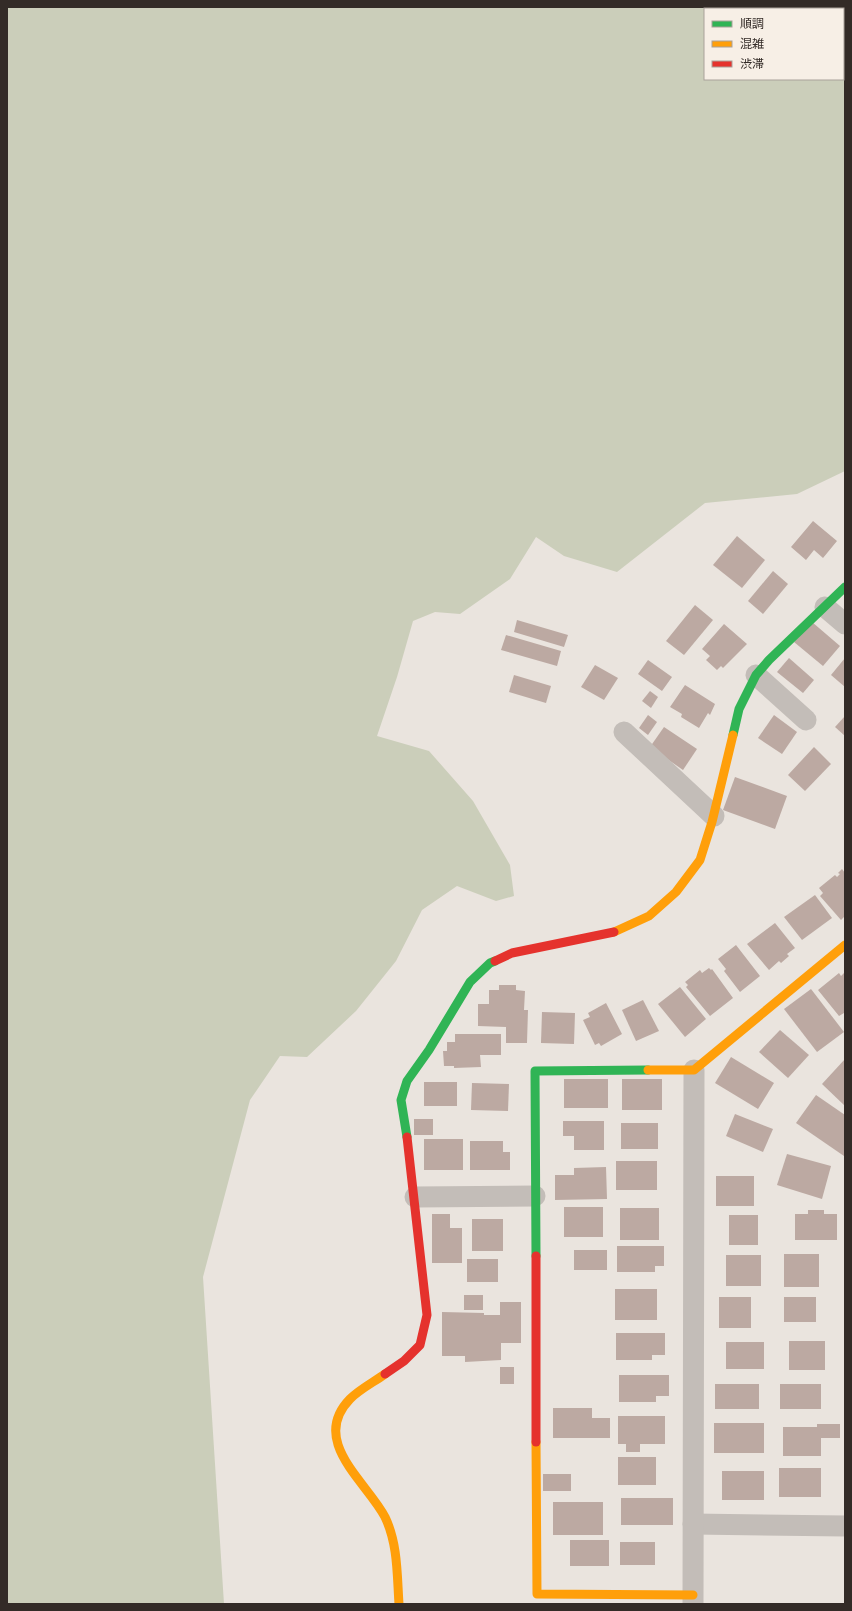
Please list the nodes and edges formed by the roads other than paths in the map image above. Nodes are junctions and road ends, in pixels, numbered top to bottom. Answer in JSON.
{"nodes":[{"id":1,"x":845,"y":587,"type":"edge"},
{"id":2,"x":825,"y":607,"type":"junction"},
{"id":3,"x":845,"y":624,"type":"edge"},
{"id":4,"x":756,"y":675,"type":"junction"},
{"id":5,"x":806,"y":720,"type":"dead end"},
{"id":6,"x":624,"y":732,"type":"dead end"},
{"id":7,"x":714,"y":816,"type":"junction"},
{"id":8,"x":845,"y":945,"type":"edge"},
{"id":9,"x":694,"y":1070,"type":"junction"},
{"id":10,"x":535,"y":1196,"type":"junction"},
{"id":11,"x":415,"y":1197,"type":"junction"},
{"id":12,"x":693,"y":1524,"type":"junction"},
{"id":13,"x":845,"y":1526,"type":"edge"},
{"id":14,"x":693,"y":1599,"type":"edge"},
{"id":15,"x":399,"y":1604,"type":"edge"}],
"edges":[{"from":1,"to":2,"type":"street"},
{"from":2,"to":3,"type":"street"},
{"from":2,"to":4,"type":"street"},
{"from":4,"to":5,"type":"street"},
{"from":4,"to":7,"type":"street"},
{"from":6,"to":7,"type":"street"},
{"from":7,"to":11,"type":"street"},
{"from":8,"to":9,"type":"street"},
{"from":9,"to":10,"type":"street"},
{"from":9,"to":12,"type":"street"},
{"from":10,"to":11,"type":"street"},
{"from":10,"to":14,"type":"street"},
{"from":11,"to":15,"type":"street"},
{"from":12,"to":13,"type":"street"},
{"from":12,"to":14,"type":"street"}]}
